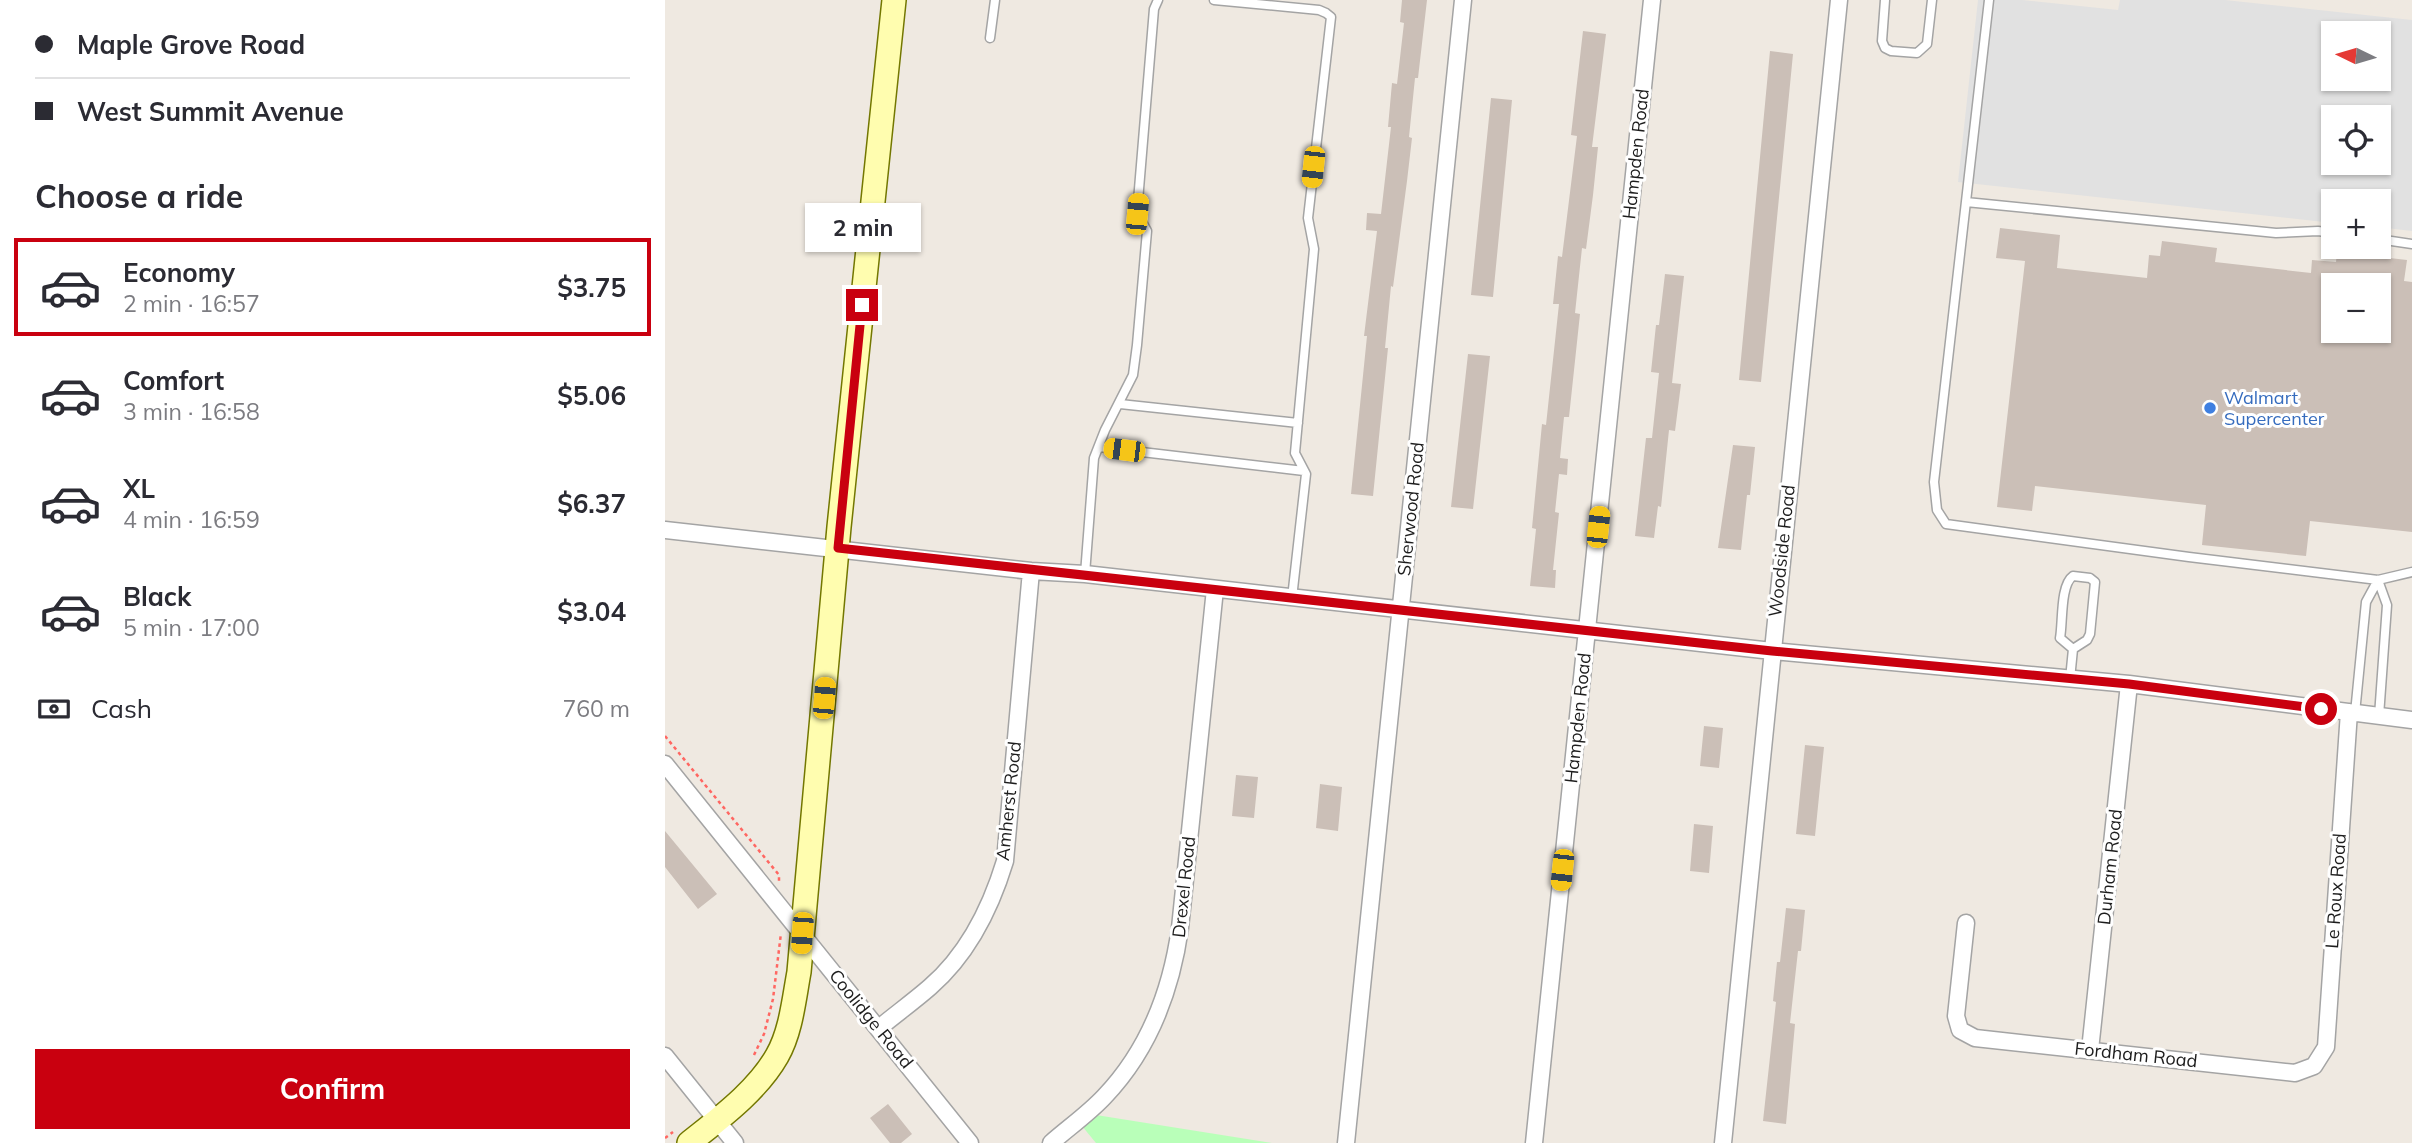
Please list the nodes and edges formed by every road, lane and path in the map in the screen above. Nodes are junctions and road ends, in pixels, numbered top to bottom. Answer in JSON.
{"nodes":[{"id":1,"x":894,"y":0,"type":"edge"},
{"id":2,"x":995,"y":0,"type":"edge"},
{"id":3,"x":1158,"y":0,"type":"edge"},
{"id":4,"x":1214,"y":0,"type":"edge"},
{"id":5,"x":1463,"y":0,"type":"edge"},
{"id":6,"x":1652,"y":0,"type":"edge"},
{"id":7,"x":1839,"y":0,"type":"edge"},
{"id":8,"x":1885,"y":0,"type":"edge"},
{"id":9,"x":1932,"y":0,"type":"edge"},
{"id":10,"x":1989,"y":0,"type":"edge"},
{"id":11,"x":990,"y":38,"type":"dead end"},
{"id":12,"x":1966,"y":202,"type":"junction"},
{"id":13,"x":2321,"y":231,"type":"edge"},
{"id":14,"x":2391,"y":241,"type":"edge"},
{"id":15,"x":2412,"y":244,"type":"edge"},
{"id":16,"x":1120,"y":404,"type":"junction"},
{"id":17,"x":1298,"y":423,"type":"junction"},
{"id":18,"x":1098,"y":447,"type":"junction"},
{"id":19,"x":1304,"y":471,"type":"junction"},
{"id":20,"x":665,"y":530,"type":"edge"},
{"id":21,"x":838,"y":548,"type":"junction"},
{"id":22,"x":1031,"y":571,"type":"junction"},
{"id":23,"x":2412,"y":572,"type":"edge"},
{"id":24,"x":1085,"y":574,"type":"junction"},
{"id":25,"x":2378,"y":580,"type":"junction"},
{"id":26,"x":1215,"y":589,"type":"junction"},
{"id":27,"x":1292,"y":598,"type":"junction"},
{"id":28,"x":1401,"y":609,"type":"junction"},
{"id":29,"x":1587,"y":630,"type":"junction"},
{"id":30,"x":2073,"y":649,"type":"junction"},
{"id":31,"x":1772,"y":651,"type":"junction"},
{"id":32,"x":2070,"y":679,"type":"junction"},
{"id":33,"x":2129,"y":684,"type":"junction"},
{"id":34,"x":2352,"y":712,"type":"junction"},
{"id":35,"x":2379,"y":716,"type":"junction"},
{"id":36,"x":2412,"y":720,"type":"edge"},
{"id":37,"x":665,"y":736,"type":"edge"},
{"id":38,"x":665,"y":764,"type":"edge"},
{"id":39,"x":781,"y":907,"type":"junction"},
{"id":40,"x":1966,"y":923,"type":"dead end"},
{"id":41,"x":802,"y":933,"type":"junction"},
{"id":42,"x":879,"y":1028,"type":"junction"},
{"id":43,"x":2090,"y":1050,"type":"junction"},
{"id":44,"x":665,"y":1056,"type":"edge"},
{"id":45,"x":749,"y":1063,"type":"dead end"},
{"id":46,"x":2314,"y":1066,"type":"joint"},
{"id":47,"x":717,"y":1121,"type":"junction"},
{"id":48,"x":681,"y":1137,"type":"edge"},
{"id":49,"x":665,"y":1138,"type":"edge"},
{"id":50,"x":735,"y":1143,"type":"edge"},
{"id":51,"x":970,"y":1143,"type":"edge"},
{"id":52,"x":1051,"y":1143,"type":"edge"},
{"id":53,"x":1346,"y":1143,"type":"edge"},
{"id":54,"x":1534,"y":1143,"type":"edge"},
{"id":55,"x":1723,"y":1143,"type":"edge"}],
"edges":[{"from":1,"to":21,"type":"street"},
{"from":2,"to":11,"type":"lane"},
{"from":3,"to":16,"type":"lane"},
{"from":4,"to":17,"type":"lane"},
{"from":5,"to":28,"type":"street","name":"Sherwood Road"},
{"from":6,"to":29,"type":"street","name":"Hampden Road"},
{"from":7,"to":31,"type":"street","name":"Woodside Road"},
{"from":8,"to":9,"type":"lane"},
{"from":10,"to":12,"type":"lane"},
{"from":12,"to":13,"type":"lane"},
{"from":12,"to":25,"type":"lane"},
{"from":14,"to":15,"type":"lane"},
{"from":16,"to":17,"type":"lane"},
{"from":16,"to":18,"type":"lane"},
{"from":17,"to":19,"type":"lane"},
{"from":18,"to":19,"type":"lane"},
{"from":18,"to":24,"type":"lane"},
{"from":19,"to":27,"type":"lane"},
{"from":20,"to":21,"type":"street"},
{"from":21,"to":22,"type":"street"},
{"from":21,"to":41,"type":"street"},
{"from":22,"to":24,"type":"street"},
{"from":22,"to":42,"type":"street","name":"Amherst Road"},
{"from":23,"to":25,"type":"lane"},
{"from":24,"to":26,"type":"street"},
{"from":25,"to":34,"type":"lane"},
{"from":25,"to":35,"type":"lane"},
{"from":26,"to":27,"type":"street"},
{"from":26,"to":52,"type":"street","name":"Drexel Road"},
{"from":27,"to":28,"type":"street"},
{"from":28,"to":29,"type":"street"},
{"from":28,"to":53,"type":"street","name":"Sherwood Road"},
{"from":29,"to":31,"type":"street"},
{"from":29,"to":54,"type":"street","name":"Hampden Road"},
{"from":30,"to":30,"type":"lane"},
{"from":30,"to":32,"type":"lane"},
{"from":31,"to":32,"type":"street"},
{"from":31,"to":55,"type":"street","name":"Woodside Road"},
{"from":32,"to":33,"type":"street"},
{"from":33,"to":34,"type":"street"},
{"from":33,"to":43,"type":"street","name":"Durham Road"},
{"from":34,"to":35,"type":"street"},
{"from":34,"to":46,"type":"street","name":"Le Roux Road"},
{"from":35,"to":36,"type":"street"},
{"from":37,"to":39,"type":"path"},
{"from":38,"to":39,"type":"street","name":"Coolidge Road"},
{"from":39,"to":41,"type":"street","name":"Coolidge Road"},
{"from":39,"to":45,"type":"path"},
{"from":40,"to":43,"type":"street","name":"Fordham Road"},
{"from":41,"to":42,"type":"street","name":"Coolidge Road"},
{"from":41,"to":47,"type":"street"},
{"from":42,"to":51,"type":"street","name":"Coolidge Road"},
{"from":43,"to":46,"type":"street","name":"Fordham Road"},
{"from":44,"to":47,"type":"street"},
{"from":47,"to":48,"type":"street"},
{"from":47,"to":50,"type":"street"},
{"from":48,"to":49,"type":"path"}]}
